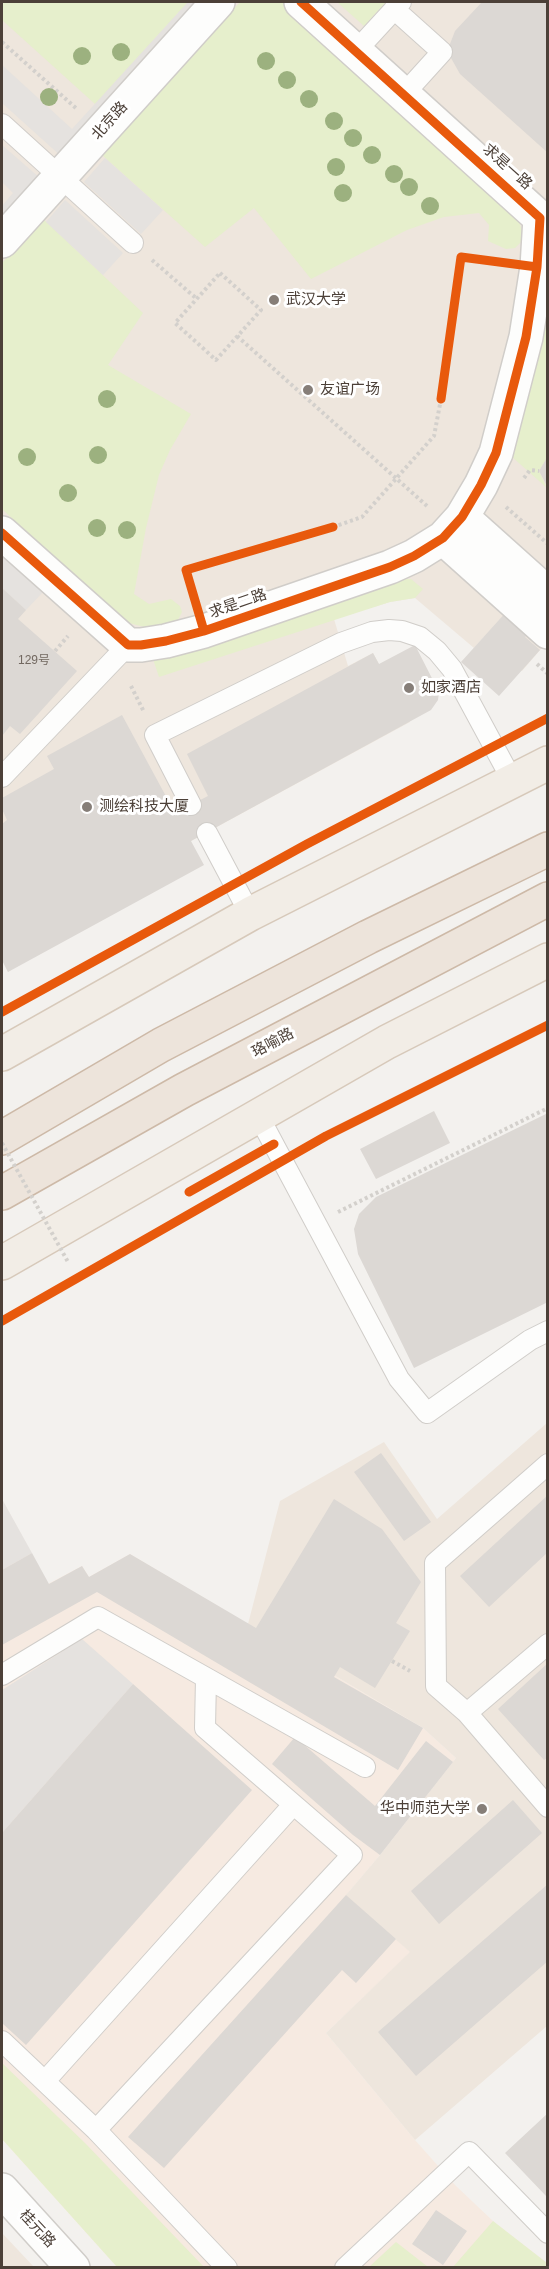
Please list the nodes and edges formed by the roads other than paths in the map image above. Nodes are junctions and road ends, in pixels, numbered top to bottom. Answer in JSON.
{"nodes":[{"id":1,"x":218,"y":2,"type":"edge"},
{"id":2,"x":301,"y":2,"type":"edge"},
{"id":3,"x":397,"y":5,"type":"edge"},
{"id":4,"x":356,"y":51,"type":"junction"},
{"id":5,"x":404,"y":94,"type":"junction"},
{"id":6,"x":2,"y":124,"type":"edge"},
{"id":7,"x":60,"y":177,"type":"junction"},
{"id":8,"x":544,"y":220,"type":"edge"},
{"id":9,"x":2,"y":242,"type":"edge"},
{"id":10,"x":133,"y":243,"type":"road end"},
{"id":11,"x":452,"y":528,"type":"junction"},
{"id":12,"x":2,"y":533,"type":"edge"},
{"id":13,"x":548,"y":594,"type":"edge"},
{"id":14,"x":128,"y":645,"type":"junction"},
{"id":15,"x":540,"y":646,"type":"edge"},
{"id":16,"x":548,"y":763,"type":"edge"},
{"id":17,"x":2,"y":777,"type":"edge"},
{"id":18,"x":512,"y":780,"type":"junction"},
{"id":19,"x":191,"y":805,"type":"dead end"},
{"id":20,"x":207,"y":833,"type":"dead end"},
{"id":21,"x":548,"y":849,"type":"edge"},
{"id":22,"x":548,"y":899,"type":"edge"},
{"id":23,"x":250,"y":914,"type":"junction"},
{"id":24,"x":548,"y":960,"type":"edge"},
{"id":25,"x":2,"y":1054,"type":"edge"},
{"id":26,"x":258,"y":1115,"type":"junction"},
{"id":27,"x":2,"y":1138,"type":"edge"},
{"id":28,"x":2,"y":1194,"type":"edge"},
{"id":29,"x":2,"y":1263,"type":"edge"},
{"id":30,"x":548,"y":1331,"type":"edge"},
{"id":31,"x":548,"y":1464,"type":"edge"},
{"id":32,"x":548,"y":1644,"type":"edge"},
{"id":33,"x":2,"y":1675,"type":"edge"},
{"id":34,"x":206,"y":1678,"type":"junction"},
{"id":35,"x":467,"y":1713,"type":"junction"},
{"id":36,"x":364,"y":1767,"type":"dead end"},
{"id":37,"x":293,"y":1805,"type":"junction"},
{"id":38,"x":548,"y":1807,"type":"edge"},
{"id":39,"x":2,"y":2041,"type":"edge"},
{"id":40,"x":45,"y":2081,"type":"junction"},
{"id":41,"x":96,"y":2130,"type":"junction"},
{"id":42,"x":2,"y":2190,"type":"edge"},
{"id":43,"x":548,"y":2233,"type":"edge"},
{"id":44,"x":73,"y":2268,"type":"edge"},
{"id":45,"x":227,"y":2268,"type":"edge"},
{"id":46,"x":345,"y":2268,"type":"edge"}],
"edges":[{"from":1,"to":7,"type":"street","name":"北京路"},
{"from":2,"to":4,"type":"street","name":"求是一路"},
{"from":3,"to":4,"type":"lane"},
{"from":3,"to":5,"type":"lane"},
{"from":4,"to":5,"type":"street","name":"求是一路"},
{"from":5,"to":8,"type":"street","name":"求是一路"},
{"from":6,"to":7,"type":"lane"},
{"from":7,"to":9,"type":"street","name":"北京路"},
{"from":7,"to":10,"type":"lane"},
{"from":8,"to":11,"type":"street","name":"求是一路"},
{"from":11,"to":13,"type":"street"},
{"from":11,"to":14,"type":"street","name":"求是二路"},
{"from":11,"to":15,"type":"street"},
{"from":12,"to":14,"type":"street"},
{"from":14,"to":17,"type":"lane"},
{"from":16,"to":18,"type":"main road"},
{"from":18,"to":19,"type":"lane"},
{"from":18,"to":23,"type":"main road"},
{"from":20,"to":23,"type":"lane"},
{"from":21,"to":27,"type":"highway"},
{"from":22,"to":28,"type":"highway","name":"珞喻路"},
{"from":23,"to":25,"type":"main road"},
{"from":24,"to":26,"type":"main road"},
{"from":26,"to":29,"type":"main road"},
{"from":26,"to":30,"type":"lane"},
{"from":31,"to":35,"type":"lane"},
{"from":32,"to":35,"type":"lane"},
{"from":33,"to":34,"type":"lane"},
{"from":34,"to":36,"type":"lane"},
{"from":34,"to":37,"type":"lane"},
{"from":35,"to":38,"type":"lane"},
{"from":37,"to":40,"type":"lane"},
{"from":37,"to":41,"type":"lane"},
{"from":39,"to":40,"type":"lane"},
{"from":40,"to":41,"type":"lane"},
{"from":41,"to":45,"type":"lane"},
{"from":42,"to":44,"type":"street","name":"桂元路"},
{"from":43,"to":46,"type":"lane"}]}
